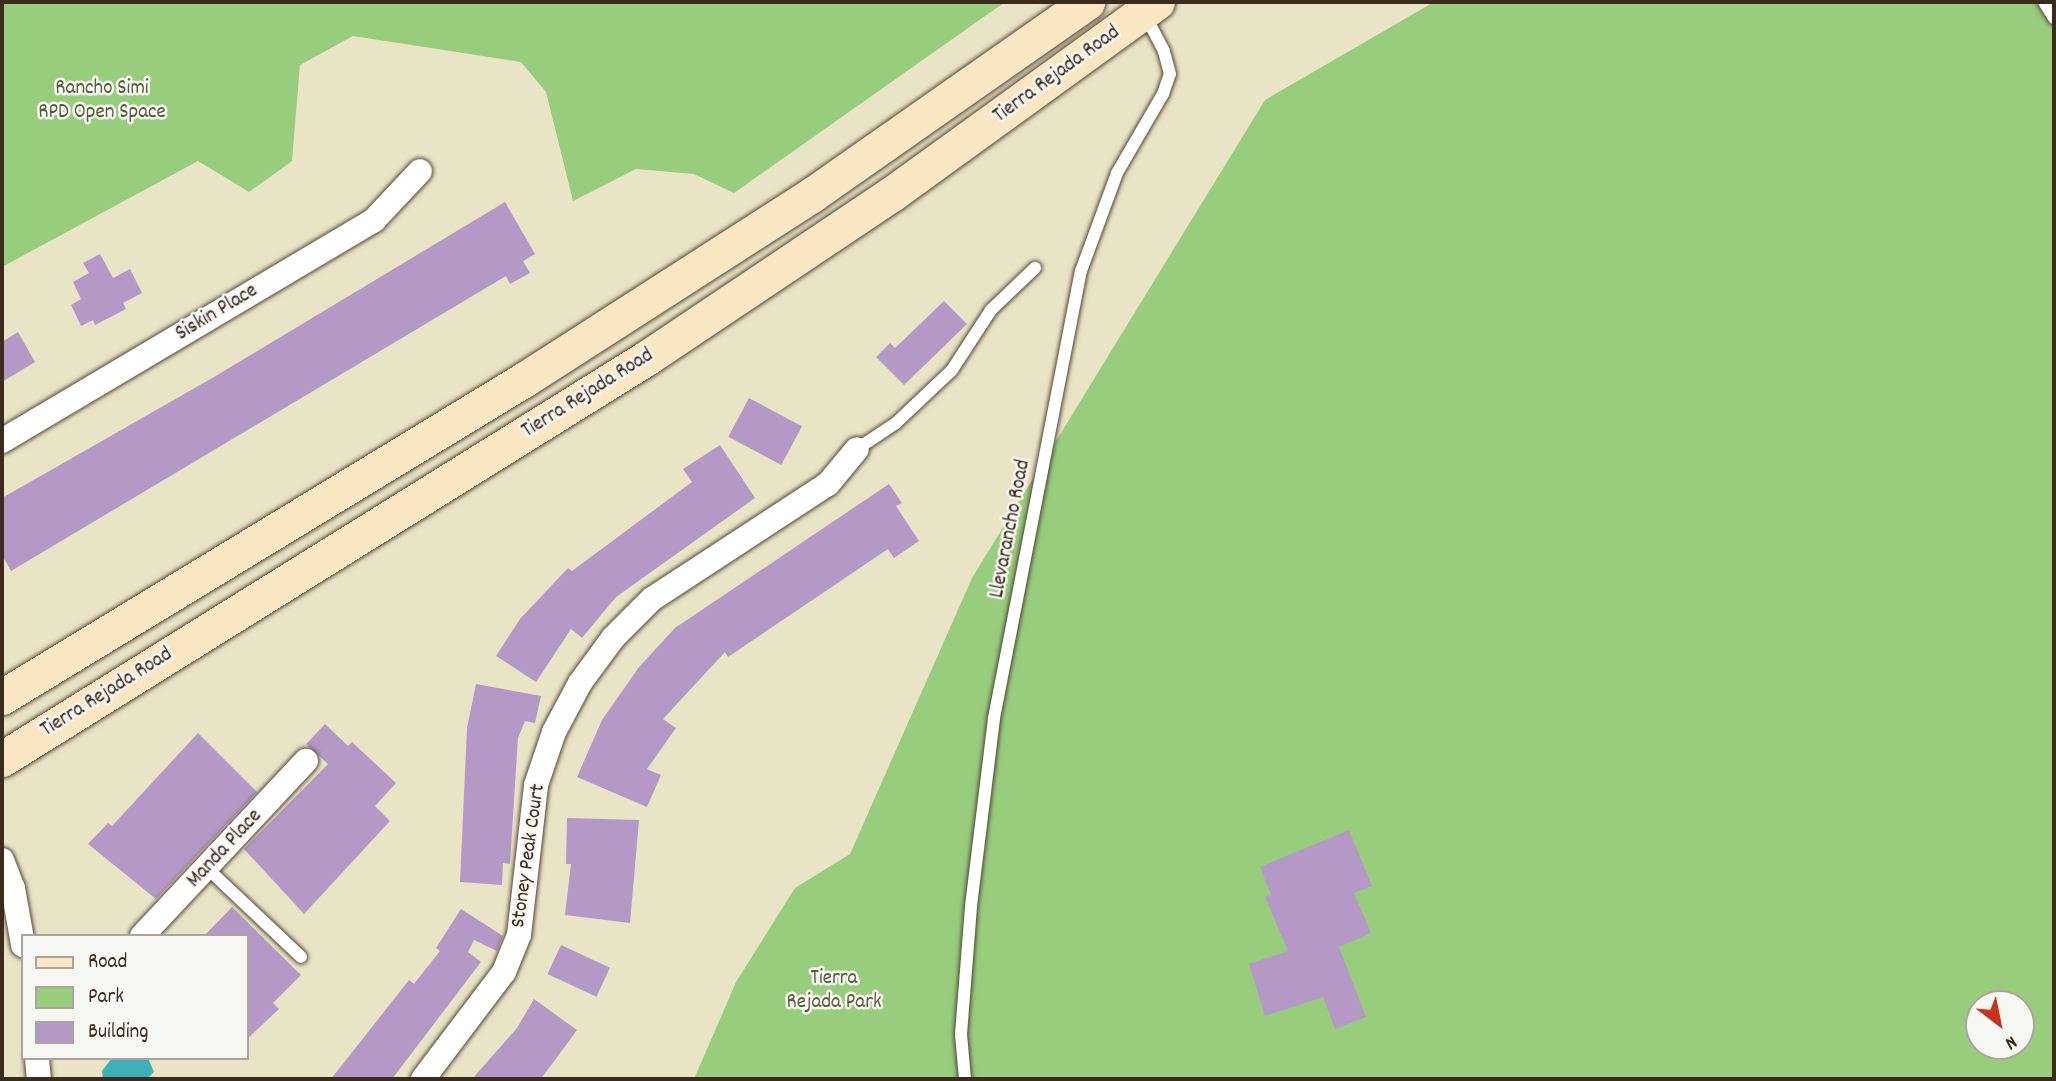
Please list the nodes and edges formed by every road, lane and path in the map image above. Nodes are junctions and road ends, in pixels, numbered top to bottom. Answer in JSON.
{"nodes":[{"id":1,"x":1087,"y":2,"type":"edge"},
{"id":2,"x":2044,"y":2,"type":"edge"},
{"id":3,"x":1150,"y":7,"type":"edge"},
{"id":4,"x":2054,"y":18,"type":"edge"},
{"id":5,"x":420,"y":171,"type":"dead end"},
{"id":6,"x":1035,"y":268,"type":"dead end"},
{"id":7,"x":2,"y":441,"type":"edge"},
{"id":8,"x":857,"y":449,"type":"joint"},
{"id":9,"x":2,"y":697,"type":"edge"},
{"id":10,"x":2,"y":758,"type":"edge"},
{"id":11,"x":306,"y":761,"type":"dead end"},
{"id":12,"x":2,"y":860,"type":"edge"},
{"id":13,"x":208,"y":869,"type":"junction"},
{"id":14,"x":21,"y":934,"type":"edge"},
{"id":15,"x":144,"y":934,"type":"edge"},
{"id":16,"x":301,"y":957,"type":"dead end"},
{"id":17,"x":37,"y":1060,"type":"edge"},
{"id":18,"x":40,"y":1079,"type":"edge"},
{"id":19,"x":423,"y":1079,"type":"edge"},
{"id":20,"x":965,"y":1079,"type":"edge"}],
"edges":[{"from":1,"to":9,"type":"main road","name":"Tierra Rejada Road"},
{"from":2,"to":4,"type":"lane"},
{"from":3,"to":10,"type":"main road","name":"Tierra Rejada Road"},
{"from":3,"to":20,"type":"lane","name":"Llevarancho Road"},
{"from":5,"to":7,"type":"street","name":"Siskin Place"},
{"from":6,"to":8,"type":"lane"},
{"from":8,"to":19,"type":"street","name":"Stoney Peak Court"},
{"from":11,"to":13,"type":"street","name":"Manda Place"},
{"from":12,"to":14,"type":"street"},
{"from":13,"to":15,"type":"street","name":"Manda Place"},
{"from":13,"to":16,"type":"lane"},
{"from":17,"to":18,"type":"street"}]}
